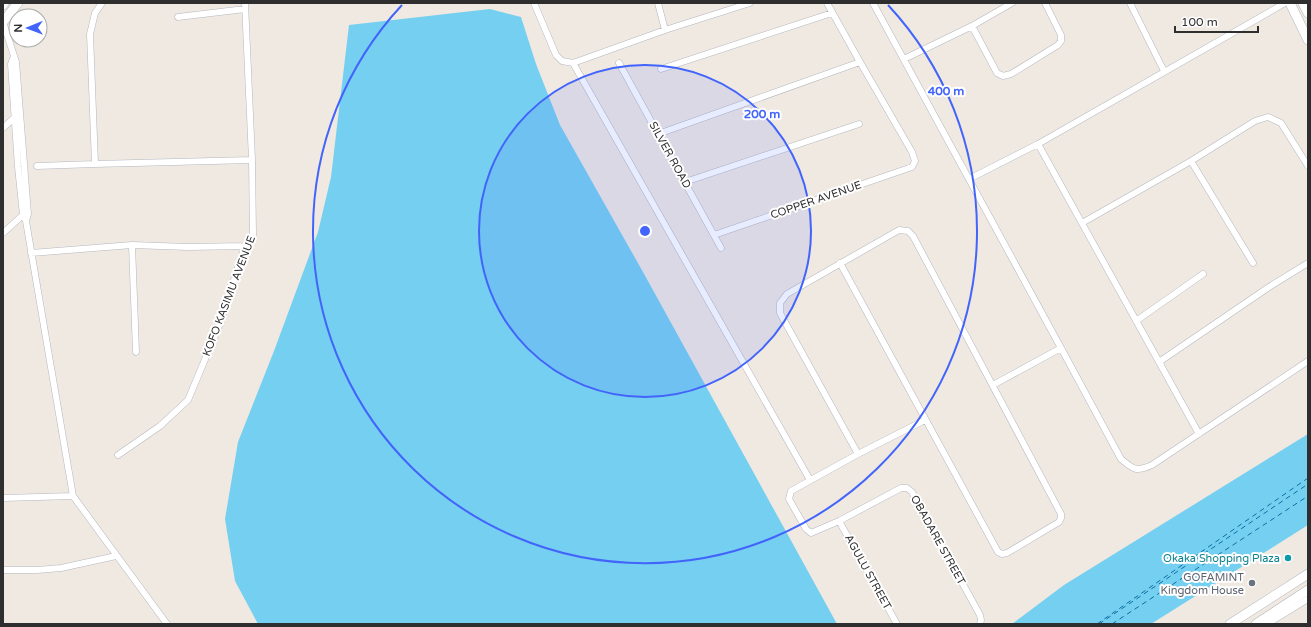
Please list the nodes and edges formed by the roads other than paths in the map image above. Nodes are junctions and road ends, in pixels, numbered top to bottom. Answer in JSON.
{"nodes":[{"id":1,"x":18,"y":3,"type":"edge"},
{"id":2,"x":102,"y":3,"type":"edge"},
{"id":3,"x":534,"y":3,"type":"edge"},
{"id":4,"x":658,"y":3,"type":"edge"},
{"id":5,"x":750,"y":3,"type":"edge"},
{"id":6,"x":827,"y":3,"type":"edge"},
{"id":7,"x":873,"y":3,"type":"edge"},
{"id":8,"x":1012,"y":3,"type":"edge"},
{"id":9,"x":1045,"y":3,"type":"edge"},
{"id":10,"x":1130,"y":3,"type":"edge"},
{"id":11,"x":1285,"y":3,"type":"edge"},
{"id":12,"x":1290,"y":3,"type":"edge"},
{"id":13,"x":1303,"y":3,"type":"edge"},
{"id":14,"x":741,"y":4,"type":"edge"},
{"id":15,"x":245,"y":6,"type":"edge"},
{"id":16,"x":832,"y":13,"type":"junction"},
{"id":17,"x":1308,"y":13,"type":"edge"},
{"id":18,"x":178,"y":17,"type":"dead end"},
{"id":19,"x":3,"y":22,"type":"edge"},
{"id":20,"x":972,"y":26,"type":"junction"},
{"id":21,"x":665,"y":30,"type":"junction"},
{"id":22,"x":1308,"y":40,"type":"edge"},
{"id":23,"x":904,"y":59,"type":"junction"},
{"id":24,"x":860,"y":62,"type":"junction"},
{"id":25,"x":573,"y":63,"type":"junction"},
{"id":26,"x":619,"y":63,"type":"dead end"},
{"id":27,"x":661,"y":69,"type":"dead end"},
{"id":28,"x":1164,"y":71,"type":"junction"},
{"id":29,"x":17,"y":116,"type":"junction"},
{"id":30,"x":859,"y":124,"type":"dead end"},
{"id":31,"x":3,"y":128,"type":"edge"},
{"id":32,"x":658,"y":134,"type":"junction"},
{"id":33,"x":1038,"y":144,"type":"junction"},
{"id":34,"x":252,"y":160,"type":"junction"},
{"id":35,"x":1191,"y":161,"type":"junction"},
{"id":36,"x":95,"y":164,"type":"junction"},
{"id":37,"x":37,"y":166,"type":"dead end"},
{"id":38,"x":1308,"y":166,"type":"edge"},
{"id":39,"x":969,"y":179,"type":"junction"},
{"id":40,"x":685,"y":182,"type":"junction"},
{"id":41,"x":26,"y":216,"type":"junction"},
{"id":42,"x":1082,"y":223,"type":"junction"},
{"id":43,"x":3,"y":233,"type":"edge"},
{"id":44,"x":714,"y":235,"type":"junction"},
{"id":45,"x":132,"y":244,"type":"junction"},
{"id":46,"x":245,"y":246,"type":"junction"},
{"id":47,"x":721,"y":248,"type":"dead end"},
{"id":48,"x":31,"y":253,"type":"junction"},
{"id":49,"x":840,"y":263,"type":"junction"},
{"id":50,"x":1253,"y":263,"type":"dead end"},
{"id":51,"x":1308,"y":263,"type":"edge"},
{"id":52,"x":1203,"y":274,"type":"dead end"},
{"id":53,"x":1136,"y":321,"type":"junction"},
{"id":54,"x":1061,"y":348,"type":"junction"},
{"id":55,"x":136,"y":352,"type":"dead end"},
{"id":56,"x":1308,"y":361,"type":"edge"},
{"id":57,"x":1159,"y":362,"type":"junction"},
{"id":58,"x":992,"y":385,"type":"junction"},
{"id":59,"x":925,"y":420,"type":"junction"},
{"id":60,"x":1199,"y":434,"type":"junction"},
{"id":61,"x":858,"y":454,"type":"junction"},
{"id":62,"x":118,"y":455,"type":"dead end"},
{"id":63,"x":810,"y":480,"type":"junction"},
{"id":64,"x":73,"y":496,"type":"junction"},
{"id":65,"x":3,"y":498,"type":"edge"},
{"id":66,"x":840,"y":521,"type":"junction"},
{"id":67,"x":116,"y":556,"type":"junction"},
{"id":68,"x":3,"y":570,"type":"edge"},
{"id":69,"x":1308,"y":574,"type":"edge"},
{"id":70,"x":1308,"y":590,"type":"edge"},
{"id":71,"x":1308,"y":599,"type":"edge"},
{"id":72,"x":1271,"y":623,"type":"edge"},
{"id":73,"x":167,"y":624,"type":"edge"},
{"id":74,"x":897,"y":624,"type":"edge"},
{"id":75,"x":980,"y":624,"type":"edge"},
{"id":76,"x":1230,"y":624,"type":"edge"},
{"id":77,"x":1256,"y":624,"type":"edge"}],
"edges":[{"from":1,"to":19,"type":"main road"},
{"from":2,"to":36,"type":"street"},
{"from":3,"to":25,"type":"street"},
{"from":4,"to":21,"type":"street"},
{"from":5,"to":14,"type":"street"},
{"from":6,"to":16,"type":"street"},
{"from":7,"to":23,"type":"street"},
{"from":8,"to":20,"type":"street"},
{"from":9,"to":20,"type":"street"},
{"from":10,"to":28,"type":"street"},
{"from":11,"to":28,"type":"street"},
{"from":12,"to":22,"type":"main road"},
{"from":13,"to":17,"type":"main road"},
{"from":14,"to":21,"type":"street"},
{"from":15,"to":18,"type":"street"},
{"from":15,"to":34,"type":"street","name":"KOFO KASIMU AVENUE"},
{"from":16,"to":24,"type":"street"},
{"from":16,"to":27,"type":"street"},
{"from":19,"to":29,"type":"street"},
{"from":20,"to":23,"type":"street"},
{"from":21,"to":25,"type":"street"},
{"from":23,"to":39,"type":"street"},
{"from":24,"to":32,"type":"street"},
{"from":24,"to":44,"type":"street","name":"COPPER AVENUE"},
{"from":25,"to":63,"type":"street"},
{"from":26,"to":32,"type":"street","name":"SILVER ROAD"},
{"from":28,"to":33,"type":"street"},
{"from":29,"to":31,"type":"street"},
{"from":29,"to":41,"type":"street"},
{"from":30,"to":40,"type":"street"},
{"from":32,"to":40,"type":"street","name":"SILVER ROAD"},
{"from":33,"to":39,"type":"street"},
{"from":33,"to":42,"type":"street"},
{"from":34,"to":36,"type":"street"},
{"from":34,"to":46,"type":"street","name":"KOFO KASIMU AVENUE"},
{"from":35,"to":38,"type":"street"},
{"from":35,"to":42,"type":"street"},
{"from":35,"to":50,"type":"street"},
{"from":36,"to":37,"type":"street"},
{"from":39,"to":54,"type":"street"},
{"from":40,"to":44,"type":"street","name":"SILVER ROAD"},
{"from":41,"to":43,"type":"street"},
{"from":41,"to":48,"type":"street"},
{"from":42,"to":53,"type":"street"},
{"from":44,"to":47,"type":"street","name":"SILVER ROAD"},
{"from":45,"to":46,"type":"street"},
{"from":45,"to":48,"type":"street"},
{"from":45,"to":55,"type":"street"},
{"from":46,"to":62,"type":"street","name":"KOFO KASIMU AVENUE"},
{"from":48,"to":64,"type":"street"},
{"from":49,"to":58,"type":"street"},
{"from":49,"to":59,"type":"street"},
{"from":49,"to":61,"type":"street"},
{"from":51,"to":57,"type":"street"},
{"from":52,"to":53,"type":"street"},
{"from":53,"to":57,"type":"street"},
{"from":54,"to":58,"type":"street"},
{"from":54,"to":60,"type":"street"},
{"from":56,"to":60,"type":"street"},
{"from":57,"to":60,"type":"street"},
{"from":58,"to":59,"type":"street"},
{"from":59,"to":61,"type":"street"},
{"from":61,"to":63,"type":"street"},
{"from":63,"to":66,"type":"street","name":"OBADARE STREET"},
{"from":64,"to":65,"type":"street"},
{"from":64,"to":67,"type":"street"},
{"from":66,"to":74,"type":"street","name":"AGULU STREET"},
{"from":66,"to":75,"type":"street","name":"OBADARE STREET"},
{"from":67,"to":68,"type":"street"},
{"from":67,"to":73,"type":"street"},
{"from":69,"to":76,"type":"main road"},
{"from":70,"to":77,"type":"main road"},
{"from":71,"to":72,"type":"street"}]}
